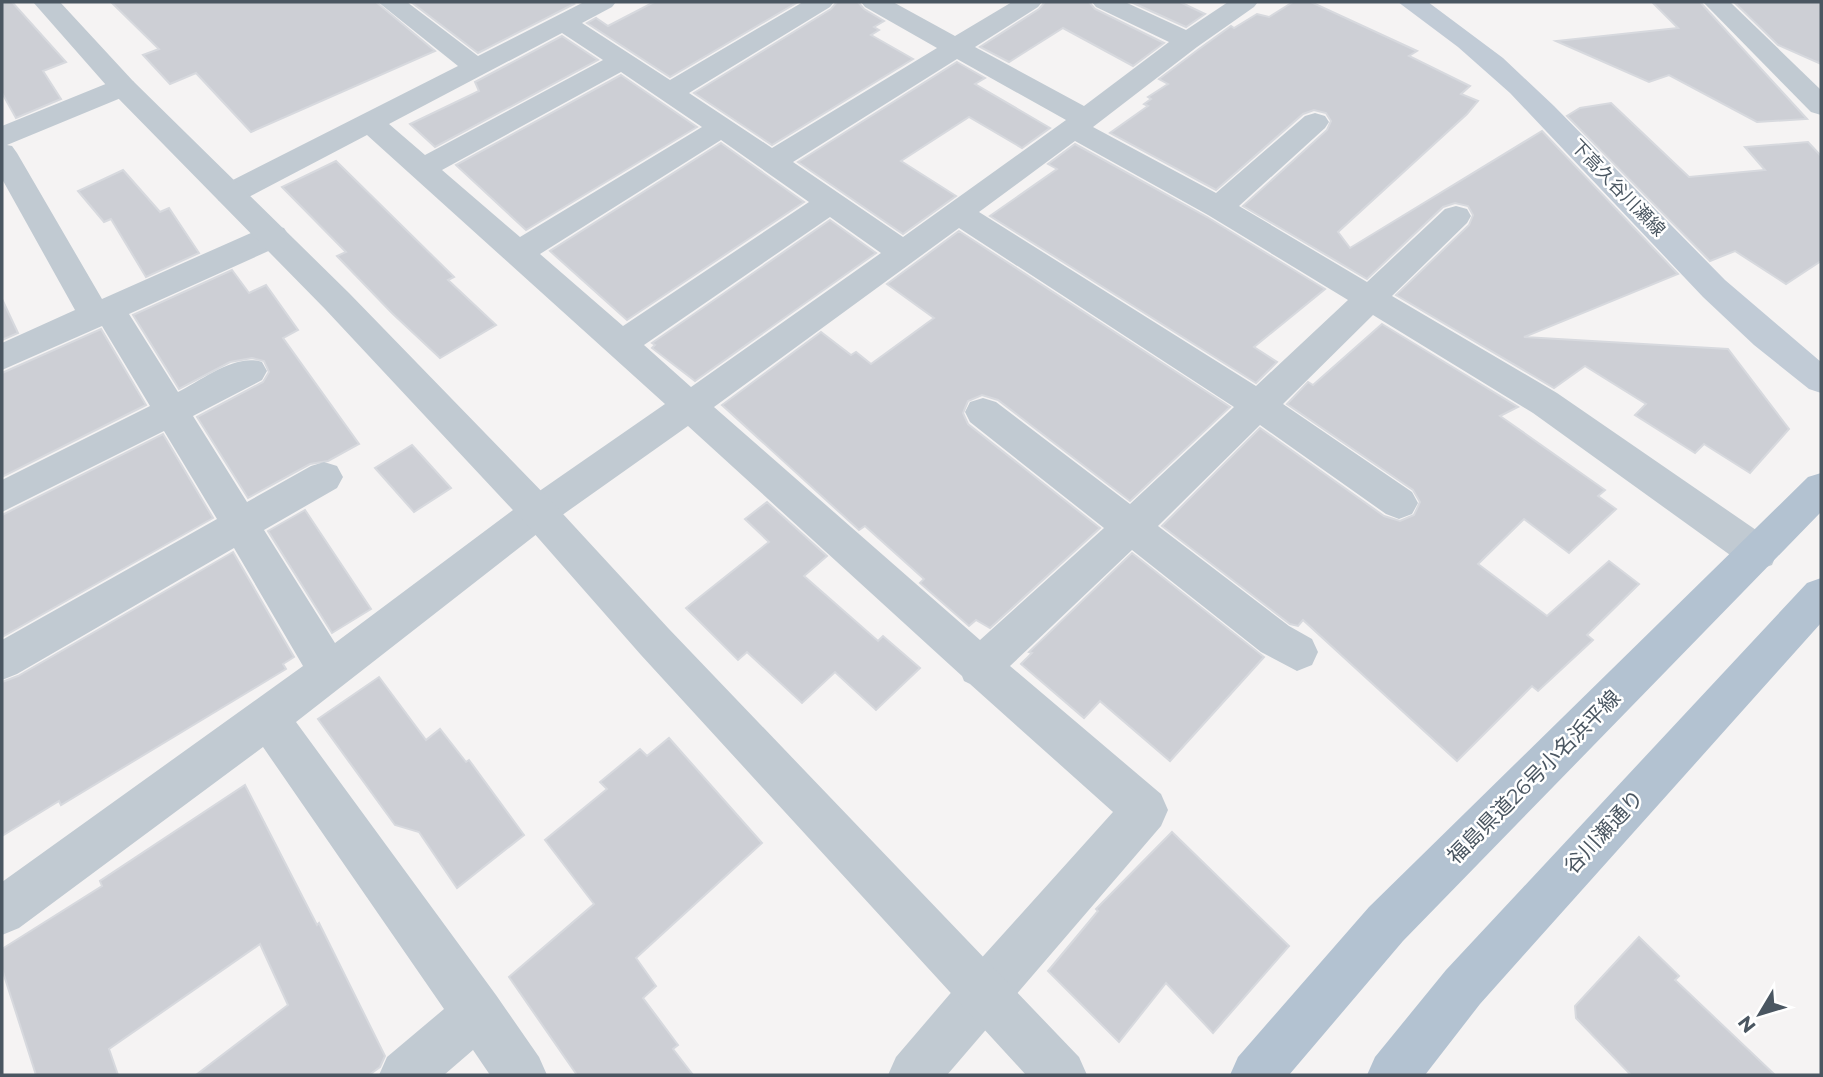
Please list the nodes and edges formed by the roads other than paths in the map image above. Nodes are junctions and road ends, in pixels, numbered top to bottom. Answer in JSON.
{"nodes":[{"id":1,"x":46,"y":2,"type":"edge"},
{"id":2,"x":391,"y":2,"type":"edge"},
{"id":3,"x":603,"y":2,"type":"edge"},
{"id":4,"x":821,"y":2,"type":"edge"},
{"id":5,"x":874,"y":2,"type":"edge"},
{"id":6,"x":1029,"y":2,"type":"edge"},
{"id":7,"x":1105,"y":2,"type":"edge"},
{"id":8,"x":1245,"y":2,"type":"edge"},
{"id":9,"x":1411,"y":2,"type":"edge"},
{"id":10,"x":1716,"y":2,"type":"edge"},
{"id":11,"x":563,"y":22,"type":"junction"},
{"id":12,"x":1188,"y":41,"type":"junction"},
{"id":13,"x":957,"y":47,"type":"junction"},
{"id":14,"x":1766,"y":48,"type":"junction"},
{"id":15,"x":622,"y":61,"type":"junction"},
{"id":16,"x":476,"y":67,"type":"junction"},
{"id":17,"x":1821,"y":75,"type":"edge"},
{"id":18,"x":123,"y":88,"type":"junction"},
{"id":19,"x":669,"y":93,"type":"junction"},
{"id":20,"x":1821,"y":106,"type":"edge"},
{"id":21,"x":369,"y":122,"type":"junction"},
{"id":22,"x":1315,"y":122,"type":"dead end"},
{"id":23,"x":1080,"y":123,"type":"junction"},
{"id":24,"x":722,"y":127,"type":"junction"},
{"id":25,"x":2,"y":137,"type":"edge"},
{"id":26,"x":2,"y":153,"type":"edge"},
{"id":27,"x":771,"y":162,"type":"junction"},
{"id":28,"x":423,"y":169,"type":"junction"},
{"id":29,"x":230,"y":194,"type":"junction"},
{"id":30,"x":830,"y":202,"type":"junction"},
{"id":31,"x":1219,"y":208,"type":"junction"},
{"id":32,"x":958,"y":213,"type":"junction"},
{"id":33,"x":1456,"y":216,"type":"dead end"},
{"id":34,"x":273,"y":236,"type":"junction"},
{"id":35,"x":519,"y":252,"type":"junction"},
{"id":36,"x":904,"y":253,"type":"junction"},
{"id":37,"x":1372,"y":298,"type":"junction"},
{"id":38,"x":102,"y":313,"type":"junction"},
{"id":39,"x":620,"y":345,"type":"junction"},
{"id":40,"x":2,"y":357,"type":"edge"},
{"id":41,"x":250,"y":371,"type":"dead end"},
{"id":42,"x":1819,"y":375,"type":"edge"},
{"id":43,"x":1258,"y":405,"type":"junction"},
{"id":44,"x":688,"y":407,"type":"junction"},
{"id":45,"x":171,"y":411,"type":"junction"},
{"id":46,"x":983,"y":412,"type":"dead end"},
{"id":47,"x":324,"y":477,"type":"dead end"},
{"id":48,"x":1821,"y":488,"type":"edge"},
{"id":49,"x":2,"y":497,"type":"edge"},
{"id":50,"x":1399,"y":503,"type":"dead end"},
{"id":51,"x":538,"y":512,"type":"junction"},
{"id":52,"x":241,"y":525,"type":"junction"},
{"id":53,"x":1131,"y":527,"type":"junction"},
{"id":54,"x":1758,"y":553,"type":"junction"},
{"id":55,"x":1821,"y":595,"type":"edge"},
{"id":56,"x":1297,"y":652,"type":"dead end"},
{"id":57,"x":2,"y":661,"type":"edge"},
{"id":58,"x":979,"y":668,"type":"junction"},
{"id":59,"x":329,"y":671,"type":"junction"},
{"id":60,"x":268,"y":718,"type":"junction"},
{"id":61,"x":2,"y":911,"type":"edge"},
{"id":62,"x":984,"y":991,"type":"junction"},
{"id":63,"x":478,"y":1013,"type":"junction"},
{"id":64,"x":405,"y":1075,"type":"edge"},
{"id":65,"x":521,"y":1075,"type":"edge"},
{"id":66,"x":914,"y":1075,"type":"edge"},
{"id":67,"x":1061,"y":1075,"type":"edge"},
{"id":68,"x":1256,"y":1075,"type":"edge"},
{"id":69,"x":1393,"y":1075,"type":"edge"}],
"edges":[{"from":1,"to":18,"type":"street"},
{"from":2,"to":16,"type":"street"},
{"from":3,"to":11,"type":"street"},
{"from":4,"to":19,"type":"street"},
{"from":5,"to":13,"type":"street"},
{"from":6,"to":13,"type":"street"},
{"from":7,"to":12,"type":"street"},
{"from":8,"to":12,"type":"street"},
{"from":9,"to":42,"type":"main road","name":"下高久谷川瀬線"},
{"from":10,"to":14,"type":"street"},
{"from":11,"to":15,"type":"street"},
{"from":11,"to":16,"type":"street"},
{"from":12,"to":23,"type":"street"},
{"from":13,"to":23,"type":"street"},
{"from":13,"to":27,"type":"street"},
{"from":14,"to":17,"type":"street"},
{"from":14,"to":20,"type":"street"},
{"from":15,"to":19,"type":"street"},
{"from":15,"to":28,"type":"street"},
{"from":16,"to":21,"type":"street"},
{"from":18,"to":25,"type":"street"},
{"from":18,"to":29,"type":"street"},
{"from":19,"to":24,"type":"street"},
{"from":21,"to":28,"type":"street"},
{"from":21,"to":29,"type":"street"},
{"from":22,"to":31,"type":"street"},
{"from":23,"to":31,"type":"street"},
{"from":23,"to":32,"type":"street"},
{"from":24,"to":27,"type":"street"},
{"from":24,"to":35,"type":"street"},
{"from":26,"to":38,"type":"street"},
{"from":27,"to":30,"type":"street"},
{"from":28,"to":35,"type":"street"},
{"from":29,"to":34,"type":"street"},
{"from":30,"to":36,"type":"street"},
{"from":30,"to":39,"type":"street"},
{"from":31,"to":37,"type":"street"},
{"from":32,"to":36,"type":"street"},
{"from":32,"to":43,"type":"street"},
{"from":33,"to":37,"type":"street"},
{"from":34,"to":38,"type":"street"},
{"from":34,"to":51,"type":"street"},
{"from":35,"to":39,"type":"street"},
{"from":36,"to":44,"type":"street"},
{"from":37,"to":43,"type":"street"},
{"from":37,"to":54,"type":"street"},
{"from":38,"to":40,"type":"street"},
{"from":38,"to":45,"type":"street"},
{"from":39,"to":44,"type":"street"},
{"from":41,"to":45,"type":"street"},
{"from":43,"to":50,"type":"street"},
{"from":43,"to":53,"type":"street"},
{"from":44,"to":51,"type":"street"},
{"from":44,"to":58,"type":"street"},
{"from":45,"to":49,"type":"street"},
{"from":45,"to":52,"type":"street"},
{"from":46,"to":53,"type":"street"},
{"from":47,"to":52,"type":"street"},
{"from":48,"to":54,"type":"main road","name":"福島県道26号小名浜平線"},
{"from":51,"to":59,"type":"street"},
{"from":51,"to":62,"type":"street"},
{"from":52,"to":57,"type":"street"},
{"from":52,"to":59,"type":"street"},
{"from":53,"to":56,"type":"street"},
{"from":53,"to":58,"type":"street"},
{"from":54,"to":68,"type":"main road","name":"福島県道26号小名浜平線"},
{"from":55,"to":69,"type":"main road","name":"谷川瀬通り"},
{"from":58,"to":62,"type":"street"},
{"from":59,"to":60,"type":"street"},
{"from":60,"to":61,"type":"street"},
{"from":60,"to":63,"type":"street"},
{"from":62,"to":66,"type":"street"},
{"from":62,"to":67,"type":"street"},
{"from":63,"to":64,"type":"street"},
{"from":63,"to":65,"type":"street"}]}
